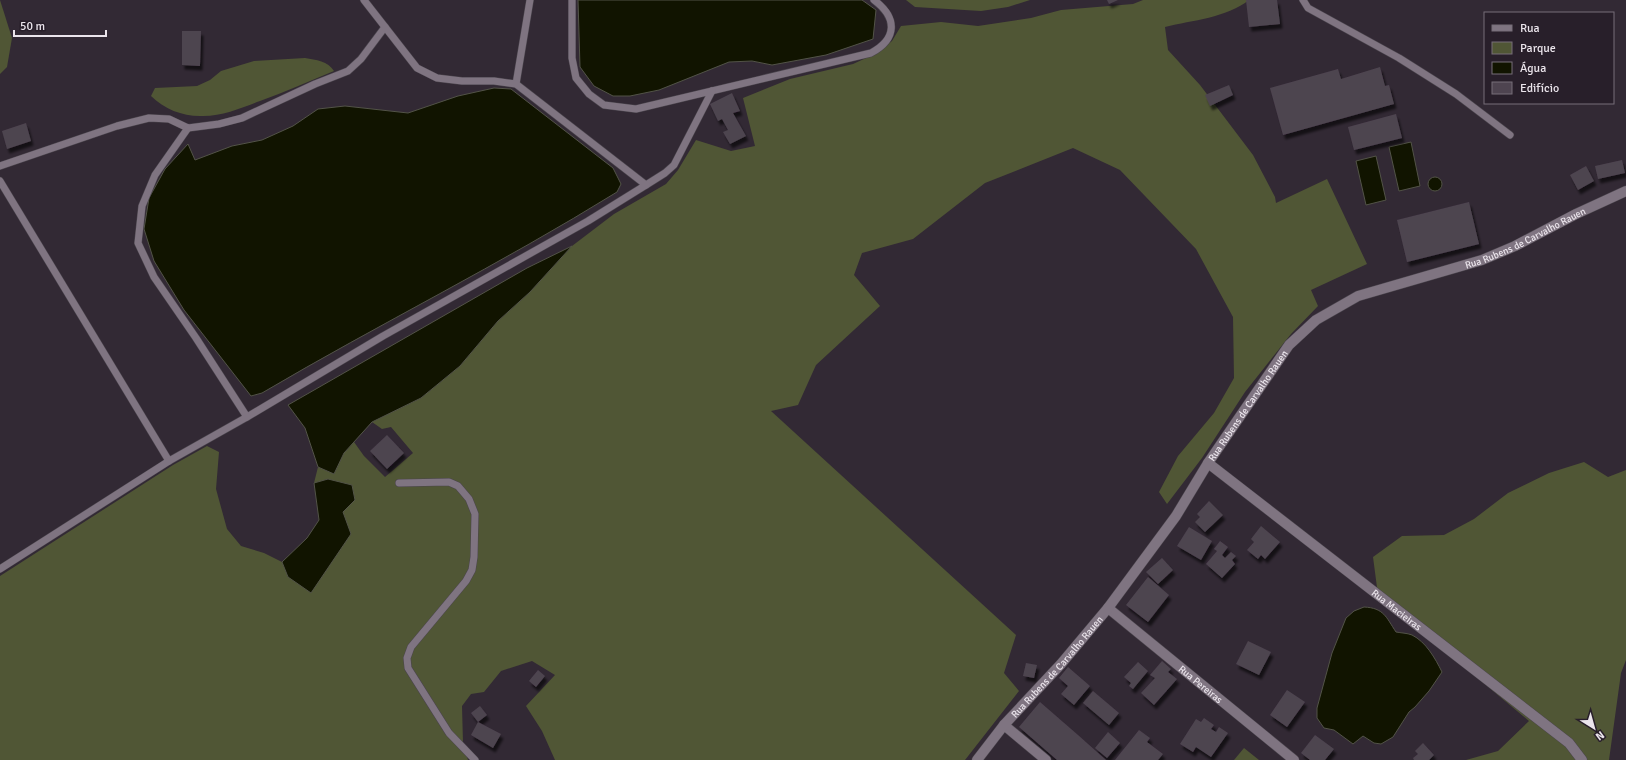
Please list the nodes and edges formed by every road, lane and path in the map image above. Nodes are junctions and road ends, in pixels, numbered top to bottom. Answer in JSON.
{"nodes":[{"id":1,"x":364,"y":0,"type":"edge"},
{"id":2,"x":530,"y":0,"type":"edge"},
{"id":3,"x":572,"y":0,"type":"edge"},
{"id":4,"x":874,"y":0,"type":"edge"},
{"id":5,"x":1303,"y":0,"type":"edge"},
{"id":6,"x":385,"y":27,"type":"junction"},
{"id":7,"x":516,"y":84,"type":"junction"},
{"id":8,"x":712,"y":91,"type":"junction"},
{"id":9,"x":188,"y":128,"type":"junction"},
{"id":10,"x":1510,"y":135,"type":"dead end"},
{"id":11,"x":0,"y":166,"type":"edge"},
{"id":12,"x":0,"y":181,"type":"edge"},
{"id":13,"x":646,"y":185,"type":"junction"},
{"id":14,"x":1626,"y":191,"type":"edge"},
{"id":15,"x":247,"y":417,"type":"junction"},
{"id":16,"x":169,"y":461,"type":"junction"},
{"id":17,"x":1208,"y":463,"type":"junction"},
{"id":18,"x":399,"y":483,"type":"dead end"},
{"id":19,"x":0,"y":570,"type":"edge"},
{"id":20,"x":1108,"y":608,"type":"junction"},
{"id":21,"x":1004,"y":725,"type":"junction"},
{"id":22,"x":475,"y":760,"type":"edge"},
{"id":23,"x":977,"y":760,"type":"edge"},
{"id":24,"x":1046,"y":760,"type":"edge"},
{"id":25,"x":1294,"y":760,"type":"edge"},
{"id":26,"x":1582,"y":760,"type":"edge"}],
"edges":[{"from":1,"to":6,"type":"lane"},
{"from":2,"to":7,"type":"lane"},
{"from":3,"to":8,"type":"lane"},
{"from":4,"to":8,"type":"lane"},
{"from":5,"to":10,"type":"lane"},
{"from":6,"to":7,"type":"lane"},
{"from":6,"to":9,"type":"lane"},
{"from":7,"to":13,"type":"lane"},
{"from":8,"to":13,"type":"lane"},
{"from":9,"to":11,"type":"lane"},
{"from":9,"to":15,"type":"lane"},
{"from":12,"to":16,"type":"lane"},
{"from":13,"to":15,"type":"lane"},
{"from":14,"to":17,"type":"street","name":"Rua Rubens de Carvalho Rauen"},
{"from":15,"to":16,"type":"lane"},
{"from":16,"to":19,"type":"lane"},
{"from":17,"to":20,"type":"street","name":"Rua Rubens de Carvalho Rauen"},
{"from":17,"to":26,"type":"street","name":"Rua Macieiras"},
{"from":18,"to":22,"type":"lane"},
{"from":20,"to":21,"type":"street","name":"Rua Rubens de Carvalho Rauen"},
{"from":20,"to":25,"type":"street","name":"Rua Pereiras"},
{"from":21,"to":23,"type":"street","name":"Rua Rubens de Carvalho Rauen"},
{"from":21,"to":24,"type":"street"}]}
